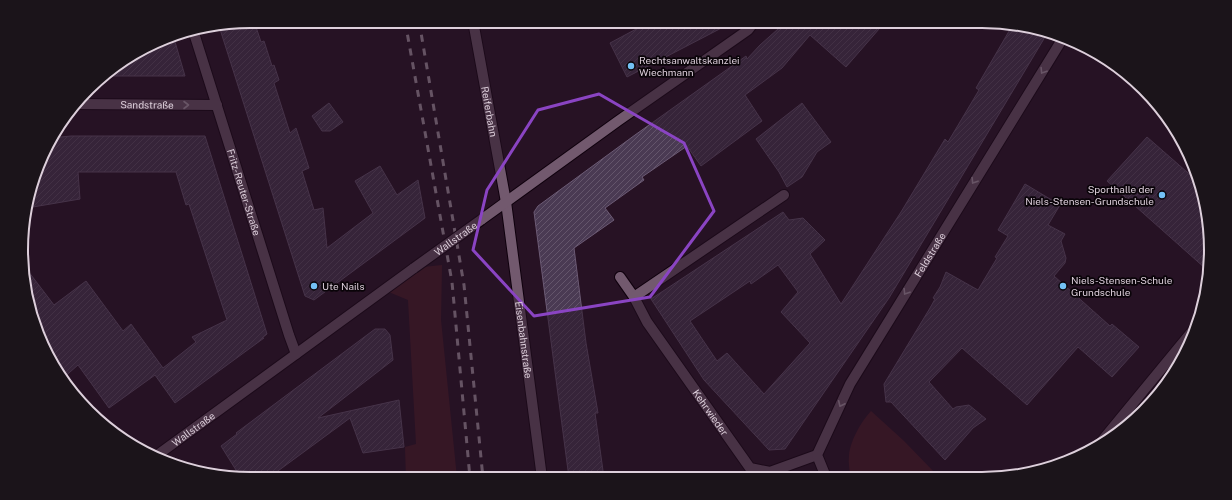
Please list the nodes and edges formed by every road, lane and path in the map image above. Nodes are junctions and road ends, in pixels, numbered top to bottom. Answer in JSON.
{"nodes":[{"id":1,"x":474,"y":28,"type":"edge"},
{"id":2,"x":750,"y":28,"type":"edge"},
{"id":3,"x":195,"y":35,"type":"edge"},
{"id":4,"x":1060,"y":43,"type":"edge"},
{"id":5,"x":83,"y":104,"type":"edge"},
{"id":6,"x":217,"y":105,"type":"junction"},
{"id":7,"x":784,"y":195,"type":"dead end"},
{"id":8,"x":506,"y":202,"type":"junction"},
{"id":9,"x":620,"y":277,"type":"dead end"},
{"id":10,"x":634,"y":297,"type":"junction"},
{"id":11,"x":1184,"y":341,"type":"edge"},
{"id":12,"x":296,"y":354,"type":"junction"},
{"id":13,"x":1110,"y":432,"type":"edge"},
{"id":14,"x":160,"y":453,"type":"edge"},
{"id":15,"x":817,"y":455,"type":"junction"},
{"id":16,"x":541,"y":472,"type":"edge"},
{"id":17,"x":824,"y":472,"type":"edge"}],
"edges":[{"from":1,"to":8,"type":"street","name":"Reiferbahn"},
{"from":2,"to":8,"type":"street","name":"Wallstraße"},
{"from":3,"to":6,"type":"street","name":"Fritz-Reuter-Straße"},
{"from":4,"to":15,"type":"street","name":"Feldstraße","one_way":true},
{"from":5,"to":6,"type":"street","name":"Sandstraße","one_way":true},
{"from":6,"to":12,"type":"street","name":"Fritz-Reuter-Straße"},
{"from":7,"to":10,"type":"street"},
{"from":8,"to":12,"type":"street","name":"Wallstraße","bridge":true},
{"from":8,"to":16,"type":"street","name":"Eisenbahnstraße"},
{"from":9,"to":10,"type":"street","name":"Kehrwieder"},
{"from":10,"to":15,"type":"street","name":"Kehrwieder"},
{"from":11,"to":13,"type":"street"},
{"from":12,"to":14,"type":"street","name":"Wallstraße"},
{"from":15,"to":17,"type":"street"}]}
